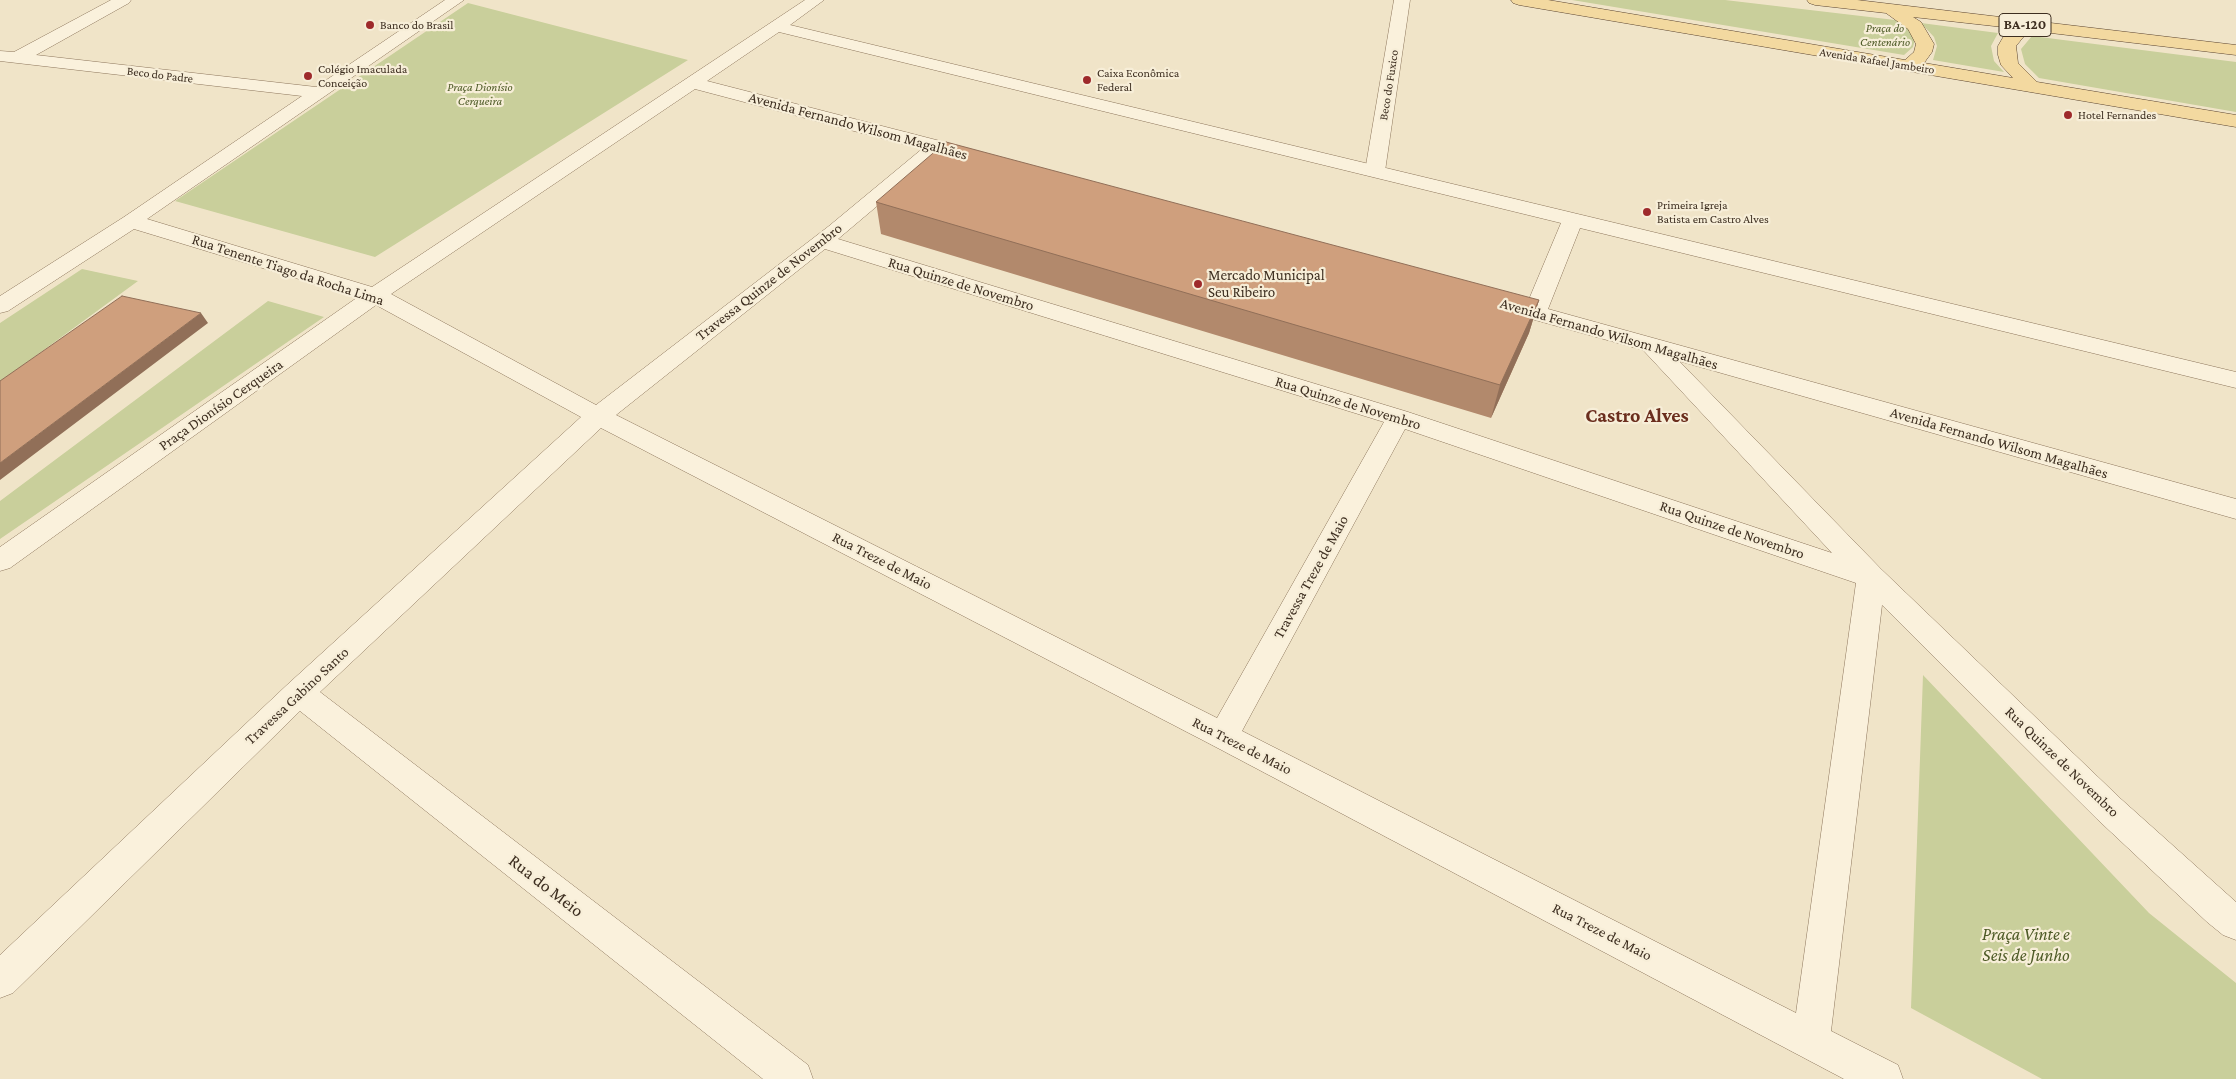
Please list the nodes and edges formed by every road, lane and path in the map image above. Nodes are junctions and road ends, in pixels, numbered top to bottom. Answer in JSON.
{"nodes":[{"id":1,"x":123,"y":0,"type":"edge"},
{"id":2,"x":456,"y":0,"type":"edge"},
{"id":3,"x":816,"y":0,"type":"edge"},
{"id":4,"x":1402,"y":0,"type":"edge"},
{"id":5,"x":1518,"y":0,"type":"edge"},
{"id":6,"x":1815,"y":0,"type":"edge"},
{"id":7,"x":1891,"y":9,"type":"junction"},
{"id":8,"x":2031,"y":26,"type":"junction"},
{"id":9,"x":778,"y":27,"type":"junction"},
{"id":10,"x":2236,"y":50,"type":"edge"},
{"id":11,"x":9,"y":57,"type":"edge"},
{"id":12,"x":1908,"y":66,"type":"junction"},
{"id":13,"x":693,"y":83,"type":"junction"},
{"id":14,"x":2031,"y":86,"type":"junction"},
{"id":15,"x":320,"y":93,"type":"junction"},
{"id":16,"x":2236,"y":122,"type":"edge"},
{"id":17,"x":936,"y":146,"type":"junction"},
{"id":18,"x":994,"y":162,"type":"edge"},
{"id":19,"x":1375,"y":171,"type":"junction"},
{"id":20,"x":1573,"y":218,"type":"junction"},
{"id":21,"x":131,"y":221,"type":"junction"},
{"id":22,"x":821,"y":241,"type":"junction"},
{"id":23,"x":375,"y":295,"type":"junction"},
{"id":24,"x":1478,"y":297,"type":"edge"},
{"id":25,"x":0,"y":306,"type":"edge"},
{"id":26,"x":1534,"y":313,"type":"junction"},
{"id":27,"x":1651,"y":346,"type":"junction"},
{"id":28,"x":2236,"y":380,"type":"edge"},
{"id":29,"x":598,"y":416,"type":"junction"},
{"id":30,"x":1399,"y":418,"type":"junction"},
{"id":31,"x":2236,"y":509,"type":"edge"},
{"id":32,"x":0,"y":561,"type":"edge"},
{"id":33,"x":1871,"y":576,"type":"junction"},
{"id":34,"x":299,"y":693,"type":"junction"},
{"id":35,"x":1223,"y":736,"type":"junction"},
{"id":36,"x":2236,"y":923,"type":"edge"},
{"id":37,"x":0,"y":980,"type":"edge"},
{"id":38,"x":1811,"y":1040,"type":"junction"},
{"id":39,"x":794,"y":1079,"type":"edge"},
{"id":40,"x":1884,"y":1079,"type":"edge"}],
"edges":[{"from":1,"to":11,"type":"street"},
{"from":2,"to":15,"type":"street"},
{"from":3,"to":9,"type":"street","name":"Praça Dionísio Cerqueira"},
{"from":4,"to":19,"type":"street","name":"Beco do Fuxico"},
{"from":5,"to":12,"type":"main road","name":"Avenida Rafael Jambeiro"},
{"from":6,"to":7,"type":"main road","number":"BA-120"},
{"from":7,"to":8,"type":"main road","number":"BA-120"},
{"from":7,"to":12,"type":"main road"},
{"from":8,"to":10,"type":"main road","number":"BA-120"},
{"from":8,"to":14,"type":"main road"},
{"from":9,"to":13,"type":"street","name":"Praça Dionísio Cerqueira"},
{"from":9,"to":19,"type":"street"},
{"from":11,"to":15,"type":"street","name":"Beco do Padre"},
{"from":12,"to":14,"type":"main road","name":"Avenida Rafael Jambeiro"},
{"from":13,"to":17,"type":"street","name":"Avenida Fernando Wilsom Magalhães"},
{"from":13,"to":23,"type":"street","name":"Praça Dionísio Cerqueira"},
{"from":14,"to":16,"type":"main road","name":"Avenida Rafael Jambeiro"},
{"from":15,"to":21,"type":"street"},
{"from":17,"to":18,"type":"street","name":"Avenida Fernando Wilsom Magalhães"},
{"from":17,"to":22,"type":"street","name":"Travessa Quinze de Novembro"},
{"from":19,"to":20,"type":"street"},
{"from":20,"to":26,"type":"street"},
{"from":20,"to":28,"type":"street"},
{"from":21,"to":23,"type":"street","name":"Rua Tenente Tiago da Rocha Lima"},
{"from":21,"to":25,"type":"street"},
{"from":22,"to":29,"type":"street","name":"Travessa Quinze de Novembro"},
{"from":22,"to":30,"type":"street","name":"Rua Quinze de Novembro"},
{"from":23,"to":29,"type":"street","name":"Rua Tenente Tiago da Rocha Lima"},
{"from":23,"to":32,"type":"street","name":"Praça Dionísio Cerqueira"},
{"from":24,"to":26,"type":"street","name":"Avenida Fernando Wilsom Magalhães"},
{"from":26,"to":27,"type":"street","name":"Avenida Fernando Wilsom Magalhães"},
{"from":27,"to":31,"type":"street","name":"Avenida Fernando Wilsom Magalhães"},
{"from":27,"to":33,"type":"street","name":"Rua Quinze de Novembro"},
{"from":29,"to":34,"type":"street","name":"Travessa Gabino Santo"},
{"from":29,"to":35,"type":"street","name":"Rua Treze de Maio"},
{"from":30,"to":33,"type":"street","name":"Rua Quinze de Novembro"},
{"from":30,"to":35,"type":"street","name":"Travessa Treze de Maio"},
{"from":33,"to":36,"type":"street","name":"Rua Quinze de Novembro"},
{"from":33,"to":38,"type":"street"},
{"from":34,"to":37,"type":"street","name":"Travessa Gabino Santo"},
{"from":34,"to":39,"type":"street","name":"Rua do Meio"},
{"from":35,"to":38,"type":"street","name":"Rua Treze de Maio"},
{"from":38,"to":40,"type":"street","name":"Rua Treze de Maio"}]}
